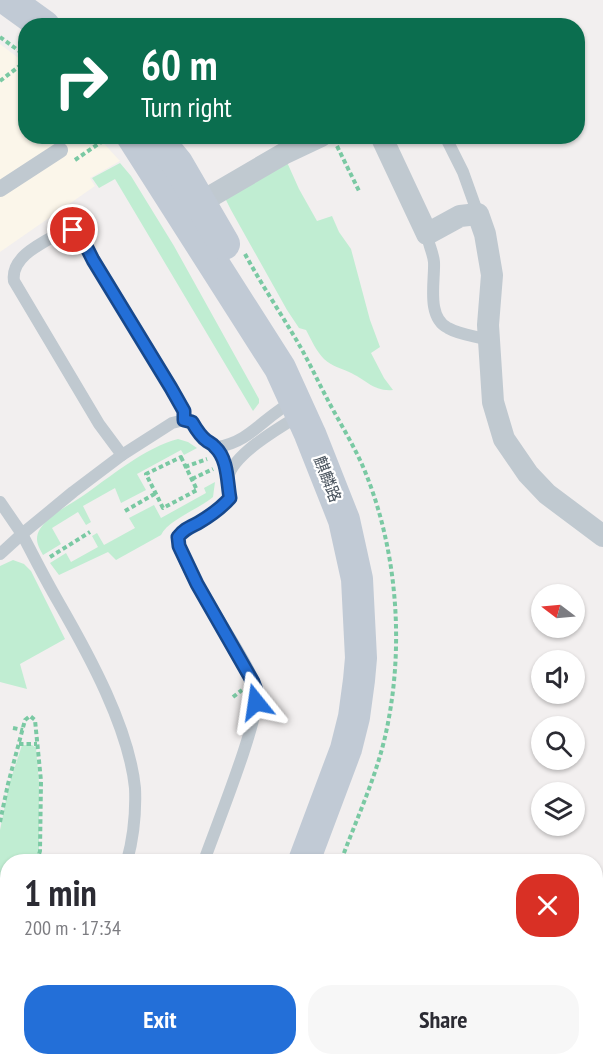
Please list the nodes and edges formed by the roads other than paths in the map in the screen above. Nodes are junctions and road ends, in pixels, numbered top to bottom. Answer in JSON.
{"nodes":[{"id":1,"x":8,"y":0,"type":"edge"},
{"id":2,"x":33,"y":18,"type":"edge"},
{"id":3,"x":0,"y":19,"type":"edge"},
{"id":4,"x":18,"y":29,"type":"edge"},
{"id":5,"x":126,"y":144,"type":"edge"},
{"id":6,"x":162,"y":144,"type":"edge"},
{"id":7,"x":310,"y":144,"type":"edge"},
{"id":8,"x":385,"y":144,"type":"edge"},
{"id":9,"x":449,"y":144,"type":"edge"},
{"id":10,"x":60,"y":150,"type":"dead end"},
{"id":11,"x":0,"y":189,"type":"edge"},
{"id":12,"x":201,"y":202,"type":"junction"},
{"id":13,"x":478,"y":214,"type":"junction"},
{"id":14,"x":427,"y":234,"type":"junction"},
{"id":15,"x":489,"y":340,"type":"junction"},
{"id":16,"x":298,"y":407,"type":"junction"},
{"id":17,"x":184,"y":420,"type":"junction"},
{"id":18,"x":122,"y":455,"type":"junction"},
{"id":19,"x":222,"y":460,"type":"junction"},
{"id":20,"x":0,"y":502,"type":"edge"},
{"id":21,"x":22,"y":534,"type":"junction"},
{"id":22,"x":603,"y":536,"type":"edge"},
{"id":23,"x":0,"y":554,"type":"edge"},
{"id":24,"x":128,"y":854,"type":"edge"},
{"id":25,"x":207,"y":854,"type":"edge"},
{"id":26,"x":307,"y":854,"type":"edge"},
{"id":27,"x":328,"y":854,"type":"edge"}],
"edges":[{"from":1,"to":2,"type":"main road"},
{"from":3,"to":4,"type":"main road"},
{"from":5,"to":16,"type":"main road","name":"麒麟路"},
{"from":6,"to":12,"type":"main road","name":"麒麟路"},
{"from":7,"to":12,"type":"street"},
{"from":8,"to":14,"type":"street"},
{"from":9,"to":13,"type":"lane"},
{"from":10,"to":11,"type":"street"},
{"from":12,"to":27,"type":"main road","name":"麒麟路"},
{"from":13,"to":14,"type":"street"},
{"from":13,"to":15,"type":"street"},
{"from":14,"to":15,"type":"lane"},
{"from":15,"to":22,"type":"street"},
{"from":16,"to":19,"type":"lane"},
{"from":16,"to":19,"type":"lane"},
{"from":16,"to":26,"type":"main road","name":"麒麟路"},
{"from":17,"to":18,"type":"lane"},
{"from":17,"to":18,"type":"lane"},
{"from":17,"to":19,"type":"lane"},
{"from":18,"to":21,"type":"lane"},
{"from":19,"to":25,"type":"lane"},
{"from":20,"to":21,"type":"lane"},
{"from":21,"to":23,"type":"lane"},
{"from":21,"to":24,"type":"lane"}]}
